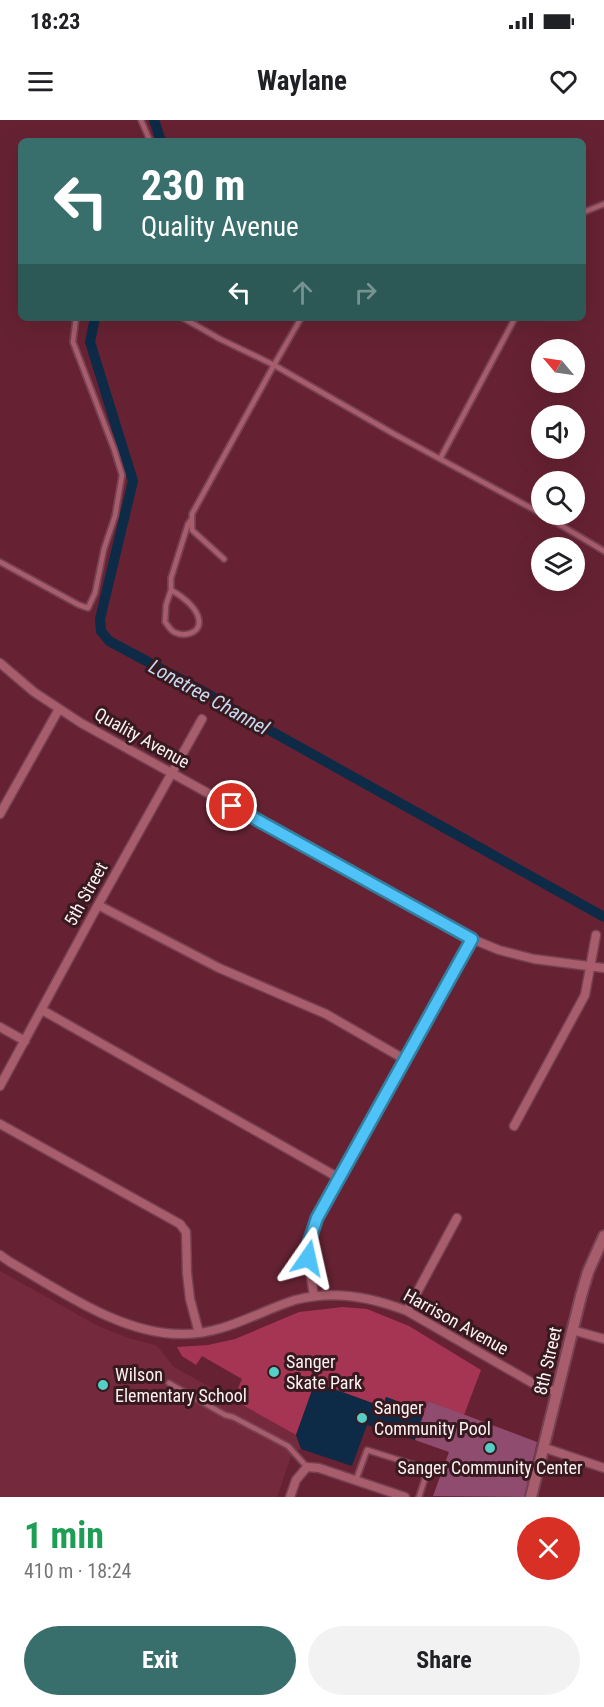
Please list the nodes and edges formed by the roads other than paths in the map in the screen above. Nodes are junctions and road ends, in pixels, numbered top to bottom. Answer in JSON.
{"nodes":[{"id":1,"x":141,"y":120,"type":"edge"},
{"id":2,"x":149,"y":138,"type":"edge"},
{"id":3,"x":604,"y":204,"type":"edge"},
{"id":4,"x":586,"y":211,"type":"edge"},
{"id":5,"x":76,"y":321,"type":"edge"},
{"id":6,"x":188,"y":321,"type":"edge"},
{"id":7,"x":299,"y":321,"type":"edge"},
{"id":8,"x":513,"y":321,"type":"edge"},
{"id":9,"x":274,"y":364,"type":"junction"},
{"id":10,"x":440,"y":459,"type":"junction"},
{"id":11,"x":531,"y":508,"type":"edge"},
{"id":12,"x":192,"y":520,"type":"junction"},
{"id":13,"x":560,"y":525,"type":"edge"},
{"id":14,"x":604,"y":551,"type":"edge"},
{"id":15,"x":224,"y":559,"type":"dead end"},
{"id":16,"x":0,"y":562,"type":"edge"},
{"id":17,"x":171,"y":590,"type":"junction"},
{"id":18,"x":0,"y":663,"type":"edge"},
{"id":19,"x":59,"y":709,"type":"junction"},
{"id":20,"x":202,"y":719,"type":"dead end"},
{"id":21,"x":172,"y":772,"type":"junction"},
{"id":22,"x":0,"y":814,"type":"edge"},
{"id":23,"x":98,"y":905,"type":"junction"},
{"id":24,"x":596,"y":935,"type":"dead end"},
{"id":25,"x":472,"y":939,"type":"junction"},
{"id":26,"x":591,"y":967,"type":"junction"},
{"id":27,"x":604,"y":968,"type":"edge"},
{"id":28,"x":42,"y":1010,"type":"junction"},
{"id":29,"x":0,"y":1027,"type":"edge"},
{"id":30,"x":25,"y":1041,"type":"junction"},
{"id":31,"x":404,"y":1059,"type":"junction"},
{"id":32,"x":0,"y":1086,"type":"edge"},
{"id":33,"x":0,"y":1124,"type":"edge"},
{"id":34,"x":514,"y":1126,"type":"dead end"},
{"id":35,"x":339,"y":1178,"type":"junction"},
{"id":36,"x":457,"y":1218,"type":"dead end"},
{"id":37,"x":604,"y":1236,"type":"edge"},
{"id":38,"x":0,"y":1255,"type":"edge"},
{"id":39,"x":314,"y":1296,"type":"junction"},
{"id":40,"x":407,"y":1311,"type":"junction"},
{"id":41,"x":572,"y":1330,"type":"junction"},
{"id":42,"x":199,"y":1333,"type":"junction"},
{"id":43,"x":604,"y":1339,"type":"edge"},
{"id":44,"x":169,"y":1383,"type":"dead end"},
{"id":45,"x":558,"y":1392,"type":"junction"},
{"id":46,"x":544,"y":1448,"type":"junction"},
{"id":47,"x":307,"y":1467,"type":"junction"},
{"id":48,"x":604,"y":1468,"type":"edge"},
{"id":49,"x":356,"y":1480,"type":"junction"},
{"id":50,"x":290,"y":1497,"type":"edge"},
{"id":51,"x":405,"y":1497,"type":"edge"},
{"id":52,"x":419,"y":1497,"type":"edge"},
{"id":53,"x":531,"y":1497,"type":"edge"}],
"edges":[{"from":1,"to":2,"type":"lane"},
{"from":3,"to":4,"type":"lane"},
{"from":5,"to":16,"type":"lane"},
{"from":6,"to":9,"type":"lane"},
{"from":7,"to":9,"type":"lane"},
{"from":8,"to":10,"type":"lane"},
{"from":9,"to":10,"type":"lane"},
{"from":9,"to":12,"type":"lane"},
{"from":10,"to":11,"type":"lane"},
{"from":12,"to":15,"type":"lane"},
{"from":12,"to":17,"type":"lane"},
{"from":13,"to":14,"type":"lane"},
{"from":17,"to":17,"type":"lane"},
{"from":18,"to":19,"type":"street","name":"Quality Avenue"},
{"from":19,"to":21,"type":"street","name":"Quality Avenue"},
{"from":19,"to":22,"type":"street"},
{"from":20,"to":21,"type":"street","name":"5th Street"},
{"from":21,"to":23,"type":"street","name":"5th Street"},
{"from":21,"to":25,"type":"street","name":"Quality Avenue"},
{"from":23,"to":28,"type":"street","name":"5th Street"},
{"from":23,"to":31,"type":"street"},
{"from":24,"to":26,"type":"street"},
{"from":25,"to":26,"type":"street","name":"Quality Avenue"},
{"from":25,"to":31,"type":"street"},
{"from":26,"to":27,"type":"street","name":"Quality Avenue"},
{"from":26,"to":34,"type":"street"},
{"from":28,"to":30,"type":"street","name":"5th Street"},
{"from":28,"to":35,"type":"street"},
{"from":29,"to":30,"type":"street"},
{"from":30,"to":32,"type":"street","name":"5th Street"},
{"from":31,"to":35,"type":"street"},
{"from":33,"to":42,"type":"street"},
{"from":35,"to":39,"type":"street"},
{"from":36,"to":40,"type":"street"},
{"from":37,"to":41,"type":"street","name":"8th Street"},
{"from":38,"to":42,"type":"street","name":"Harrison Avenue"},
{"from":39,"to":40,"type":"street","name":"Harrison Avenue"},
{"from":39,"to":42,"type":"street","name":"Harrison Avenue"},
{"from":40,"to":45,"type":"street","name":"Harrison Avenue"},
{"from":41,"to":43,"type":"street"},
{"from":41,"to":45,"type":"street","name":"8th Street"},
{"from":44,"to":47,"type":"lane"},
{"from":45,"to":46,"type":"street","name":"8th Street"},
{"from":46,"to":48,"type":"street"},
{"from":46,"to":53,"type":"street","name":"8th Street"},
{"from":47,"to":49,"type":"street"},
{"from":47,"to":50,"type":"street"},
{"from":49,"to":51,"type":"street"},
{"from":49,"to":52,"type":"lane"}]}
